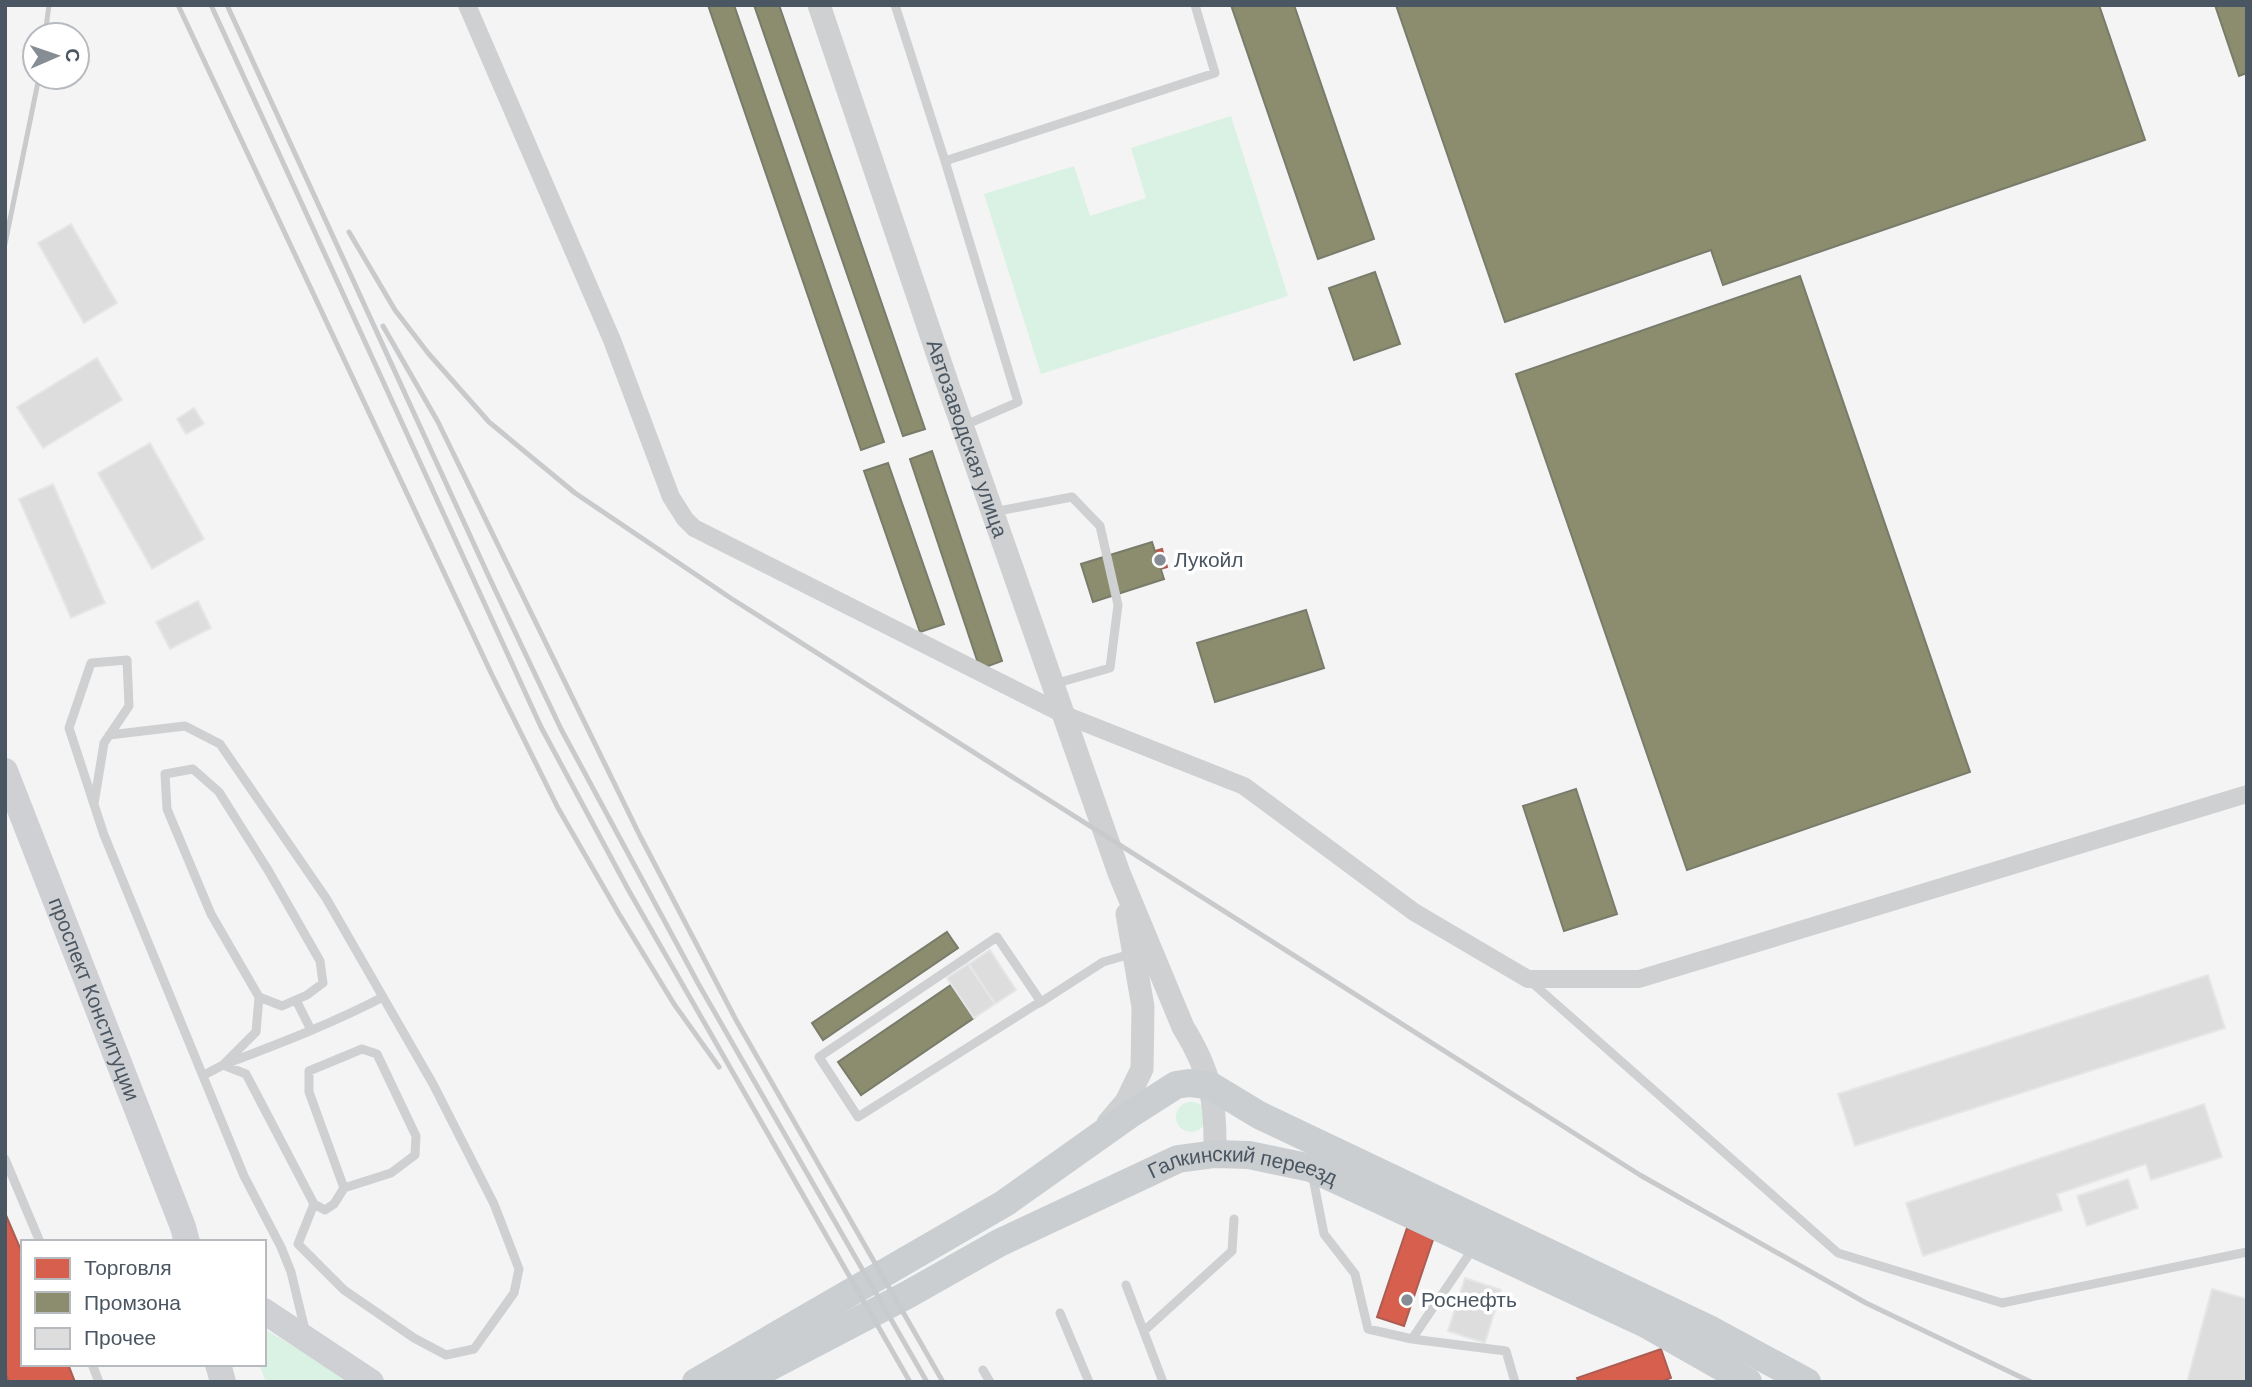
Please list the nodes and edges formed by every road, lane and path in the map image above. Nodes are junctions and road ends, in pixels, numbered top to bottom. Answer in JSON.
{"nodes":[{"id":1,"x":467,"y":5,"type":"edge"},
{"id":2,"x":819,"y":5,"type":"edge"},
{"id":3,"x":895,"y":5,"type":"edge"},
{"id":4,"x":1195,"y":5,"type":"edge"},
{"id":5,"x":945,"y":161,"type":"junction"},
{"id":6,"x":962,"y":426,"type":"junction"},
{"id":7,"x":993,"y":512,"type":"junction"},
{"id":8,"x":1054,"y":684,"type":"junction"},
{"id":9,"x":1065,"y":715,"type":"junction"},
{"id":10,"x":109,"y":735,"type":"junction"},
{"id":11,"x":5,"y":771,"type":"edge"},
{"id":12,"x":2247,"y":794,"type":"edge"},
{"id":13,"x":94,"y":804,"type":"junction"},
{"id":14,"x":1144,"y":953,"type":"junction"},
{"id":15,"x":1528,"y":979,"type":"junction"},
{"id":16,"x":259,"y":997,"type":"junction"},
{"id":17,"x":383,"y":997,"type":"junction"},
{"id":18,"x":296,"y":1000,"type":"junction"},
{"id":19,"x":1041,"y":1002,"type":"junction"},
{"id":20,"x":311,"y":1031,"type":"junction"},
{"id":21,"x":1198,"y":1050,"type":"junction"},
{"id":22,"x":223,"y":1065,"type":"junction"},
{"id":23,"x":204,"y":1075,"type":"junction"},
{"id":24,"x":1211,"y":1086,"type":"junction"},
{"id":25,"x":1259,"y":1115,"type":"junction"},
{"id":26,"x":1089,"y":1145,"type":"junction"},
{"id":27,"x":1215,"y":1154,"type":"junction"},
{"id":28,"x":5,"y":1159,"type":"edge"},
{"id":29,"x":1311,"y":1168,"type":"junction"},
{"id":30,"x":344,"y":1188,"type":"junction"},
{"id":31,"x":314,"y":1204,"type":"junction"},
{"id":32,"x":1234,"y":1219,"type":"dead end"},
{"id":33,"x":188,"y":1237,"type":"edge"},
{"id":34,"x":39,"y":1240,"type":"edge"},
{"id":35,"x":1476,"y":1243,"type":"junction"},
{"id":36,"x":2247,"y":1252,"type":"edge"},
{"id":37,"x":1126,"y":1285,"type":"dead end"},
{"id":38,"x":266,"y":1312,"type":"edge"},
{"id":39,"x":1060,"y":1313,"type":"dead end"},
{"id":40,"x":1144,"y":1331,"type":"junction"},
{"id":41,"x":1412,"y":1339,"type":"junction"},
{"id":42,"x":308,"y":1342,"type":"junction"},
{"id":43,"x":983,"y":1370,"type":"dead end"},
{"id":44,"x":371,"y":1382,"type":"edge"},
{"id":45,"x":696,"y":1382,"type":"edge"},
{"id":46,"x":741,"y":1382,"type":"edge"},
{"id":47,"x":990,"y":1382,"type":"edge"},
{"id":48,"x":1089,"y":1382,"type":"edge"},
{"id":49,"x":1163,"y":1382,"type":"edge"},
{"id":50,"x":1515,"y":1382,"type":"edge"},
{"id":51,"x":1748,"y":1382,"type":"edge"},
{"id":52,"x":1807,"y":1382,"type":"edge"}],
"edges":[{"from":1,"to":9,"type":"street"},
{"from":2,"to":6,"type":"street","name":"Автозаводская улица"},
{"from":3,"to":5,"type":"lane"},
{"from":4,"to":5,"type":"lane"},
{"from":5,"to":6,"type":"lane"},
{"from":6,"to":7,"type":"street","name":"Автозаводская улица"},
{"from":7,"to":8,"type":"street","name":"Автозаводская улица"},
{"from":7,"to":8,"type":"lane"},
{"from":8,"to":9,"type":"street","name":"Автозаводская улица"},
{"from":9,"to":14,"type":"street","name":"Автозаводская улица"},
{"from":9,"to":15,"type":"street"},
{"from":10,"to":13,"type":"lane"},
{"from":10,"to":13,"type":"lane"},
{"from":10,"to":17,"type":"lane"},
{"from":11,"to":33,"type":"main road","name":"проспект Конституции"},
{"from":12,"to":15,"type":"street"},
{"from":13,"to":23,"type":"lane"},
{"from":14,"to":19,"type":"lane"},
{"from":14,"to":21,"type":"street"},
{"from":14,"to":26,"type":"street"},
{"from":15,"to":36,"type":"lane"},
{"from":16,"to":18,"type":"lane"},
{"from":16,"to":18,"type":"lane"},
{"from":16,"to":22,"type":"lane"},
{"from":17,"to":20,"type":"lane"},
{"from":17,"to":31,"type":"lane"},
{"from":18,"to":20,"type":"lane"},
{"from":19,"to":19,"type":"lane"},
{"from":20,"to":22,"type":"lane"},
{"from":21,"to":24,"type":"street"},
{"from":21,"to":25,"type":"street"},
{"from":22,"to":23,"type":"lane"},
{"from":22,"to":31,"type":"lane"},
{"from":23,"to":42,"type":"lane"},
{"from":24,"to":25,"type":"main road","name":"Галкинский переезд"},
{"from":24,"to":26,"type":"main road","name":"Галкинский переезд"},
{"from":24,"to":27,"type":"street"},
{"from":25,"to":52,"type":"main road","name":"Галкинский переезд"},
{"from":26,"to":45,"type":"main road","name":"Галкинский переезд"},
{"from":27,"to":29,"type":"main road","name":"Галкинский переезд"},
{"from":27,"to":46,"type":"main road","name":"Галкинский переезд"},
{"from":28,"to":34,"type":"lane"},
{"from":29,"to":35,"type":"main road","name":"Галкинский переезд"},
{"from":29,"to":41,"type":"lane"},
{"from":30,"to":30,"type":"lane"},
{"from":30,"to":31,"type":"lane"},
{"from":32,"to":40,"type":"lane"},
{"from":35,"to":41,"type":"lane"},
{"from":35,"to":51,"type":"main road","name":"Галкинский переезд"},
{"from":37,"to":40,"type":"lane"},
{"from":38,"to":42,"type":"main road"},
{"from":39,"to":48,"type":"lane"},
{"from":40,"to":49,"type":"lane"},
{"from":41,"to":50,"type":"lane"},
{"from":42,"to":44,"type":"main road"},
{"from":43,"to":47,"type":"lane"}]}
